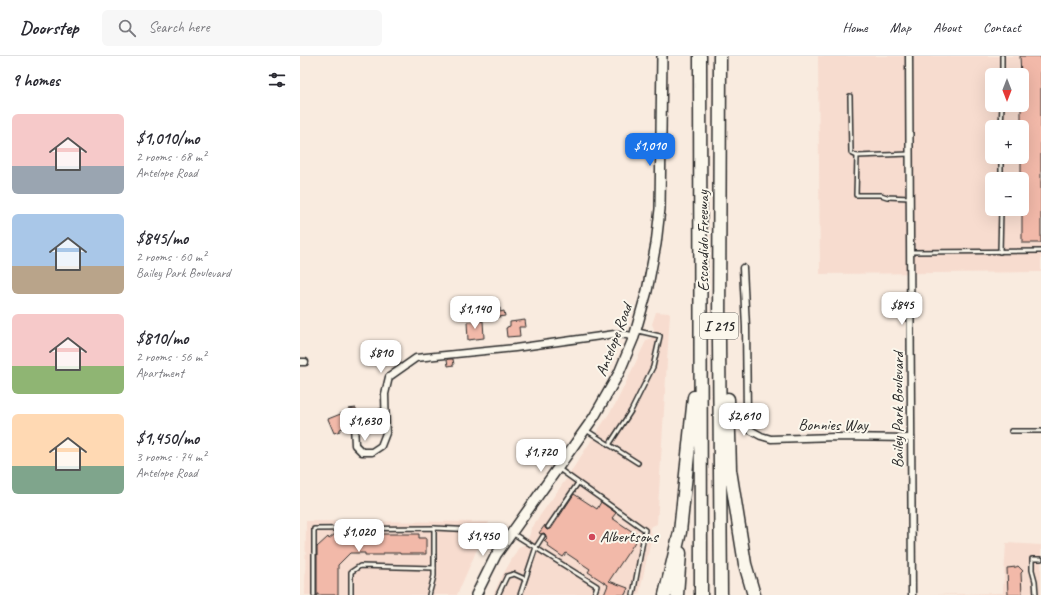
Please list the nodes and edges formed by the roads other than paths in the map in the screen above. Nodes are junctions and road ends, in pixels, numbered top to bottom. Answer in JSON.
{"nodes":[{"id":1,"x":662,"y":56,"type":"edge"},
{"id":2,"x":700,"y":56,"type":"edge"},
{"id":3,"x":720,"y":56,"type":"edge"},
{"id":4,"x":909,"y":56,"type":"edge"},
{"id":5,"x":1002,"y":56,"type":"edge"},
{"id":6,"x":1002,"y":68,"type":"edge"},
{"id":7,"x":850,"y":96,"type":"dead end"},
{"id":8,"x":910,"y":154,"type":"junction"},
{"id":9,"x":857,"y":156,"type":"junction"},
{"id":10,"x":910,"y":198,"type":"junction"},
{"id":11,"x":1001,"y":216,"type":"edge"},
{"id":12,"x":1041,"y":251,"type":"edge"},
{"id":13,"x":910,"y":252,"type":"junction"},
{"id":14,"x":1000,"y":252,"type":"junction"},
{"id":15,"x":743,"y":268,"type":"dead end"},
{"id":16,"x":635,"y":333,"type":"junction"},
{"id":17,"x":700,"y":338,"type":"junction"},
{"id":18,"x":719,"y":339,"type":"junction"},
{"id":19,"x":385,"y":411,"type":"junction"},
{"id":20,"x":585,"y":430,"type":"junction"},
{"id":21,"x":1011,"y":431,"type":"dead end"},
{"id":22,"x":1041,"y":431,"type":"edge"},
{"id":23,"x":911,"y":438,"type":"junction"},
{"id":24,"x":610,"y":445,"type":"junction"},
{"id":25,"x":638,"y":463,"type":"dead end"},
{"id":26,"x":558,"y":468,"type":"junction"},
{"id":27,"x":578,"y":482,"type":"junction"},
{"id":28,"x":548,"y":527,"type":"dead end"},
{"id":29,"x":434,"y":528,"type":"junction"},
{"id":30,"x":512,"y":532,"type":"junction"},
{"id":31,"x":680,"y":532,"type":"junction"},
{"id":32,"x":543,"y":536,"type":"dead end"},
{"id":33,"x":502,"y":546,"type":"junction"},
{"id":34,"x":536,"y":547,"type":"junction"},
{"id":35,"x":721,"y":557,"type":"junction"},
{"id":36,"x":1041,"y":559,"type":"edge"},
{"id":37,"x":434,"y":568,"type":"junction"},
{"id":38,"x":526,"y":579,"type":"junction"},
{"id":39,"x":314,"y":595,"type":"edge"},
{"id":40,"x":351,"y":595,"type":"edge"},
{"id":41,"x":429,"y":595,"type":"edge"},
{"id":42,"x":476,"y":595,"type":"edge"},
{"id":43,"x":498,"y":595,"type":"edge"},
{"id":44,"x":520,"y":595,"type":"edge"},
{"id":45,"x":594,"y":595,"type":"edge"},
{"id":46,"x":633,"y":595,"type":"edge"},
{"id":47,"x":665,"y":595,"type":"edge"},
{"id":48,"x":677,"y":595,"type":"edge"},
{"id":49,"x":701,"y":595,"type":"edge"},
{"id":50,"x":721,"y":595,"type":"edge"},
{"id":51,"x":728,"y":595,"type":"edge"},
{"id":52,"x":754,"y":595,"type":"edge"},
{"id":53,"x":912,"y":595,"type":"edge"},
{"id":54,"x":1036,"y":595,"type":"edge"}],
"edges":[{"from":1,"to":16,"type":"main road","name":"Antelope Road"},
{"from":2,"to":17,"type":"highway","name":"Escondido Freeway","number":"I 215"},
{"from":3,"to":18,"type":"highway","name":"Escondido Freeway","number":"I 215"},
{"from":4,"to":8,"type":"street","name":"Bailey Park Boulevard"},
{"from":5,"to":6,"type":"lane"},
{"from":7,"to":9,"type":"lane"},
{"from":8,"to":9,"type":"lane"},
{"from":8,"to":10,"type":"street","name":"Bailey Park Boulevard"},
{"from":9,"to":10,"type":"lane"},
{"from":10,"to":13,"type":"street","name":"Bailey Park Boulevard"},
{"from":11,"to":14,"type":"lane"},
{"from":12,"to":14,"type":"lane"},
{"from":13,"to":14,"type":"lane"},
{"from":13,"to":23,"type":"street","name":"Bailey Park Boulevard"},
{"from":15,"to":23,"type":"street","name":"Bonnies Way"},
{"from":16,"to":19,"type":"street"},
{"from":16,"to":20,"type":"main road","name":"Antelope Road"},
{"from":16,"to":24,"type":"lane"},
{"from":17,"to":31,"type":"highway"},
{"from":17,"to":49,"type":"highway","name":"Escondido Freeway","number":"I 215"},
{"from":18,"to":35,"type":"highway","name":"Escondido Freeway","number":"I 215"},
{"from":18,"to":52,"type":"highway"},
{"from":19,"to":19,"type":"street"},
{"from":20,"to":24,"type":"lane"},
{"from":20,"to":26,"type":"main road","name":"Antelope Road"},
{"from":21,"to":22,"type":"lane"},
{"from":23,"to":53,"type":"street","name":"Bailey Park Boulevard"},
{"from":24,"to":25,"type":"lane"},
{"from":26,"to":27,"type":"lane"},
{"from":26,"to":30,"type":"main road","name":"Antelope Road"},
{"from":27,"to":28,"type":"lane"},
{"from":27,"to":46,"type":"lane"},
{"from":29,"to":33,"type":"lane"},
{"from":29,"to":37,"type":"lane"},
{"from":29,"to":39,"type":"lane"},
{"from":30,"to":33,"type":"main road","name":"Antelope Road"},
{"from":30,"to":34,"type":"lane"},
{"from":31,"to":47,"type":"highway"},
{"from":31,"to":48,"type":"highway"},
{"from":32,"to":34,"type":"lane"},
{"from":33,"to":42,"type":"main road","name":"Antelope Road"},
{"from":34,"to":38,"type":"lane"},
{"from":34,"to":45,"type":"lane"},
{"from":35,"to":50,"type":"highway","name":"Escondido Freeway","number":"I 215"},
{"from":35,"to":51,"type":"highway"},
{"from":36,"to":54,"type":"lane"},
{"from":37,"to":40,"type":"lane"},
{"from":37,"to":41,"type":"lane"},
{"from":38,"to":43,"type":"lane"},
{"from":38,"to":44,"type":"lane"}]}
